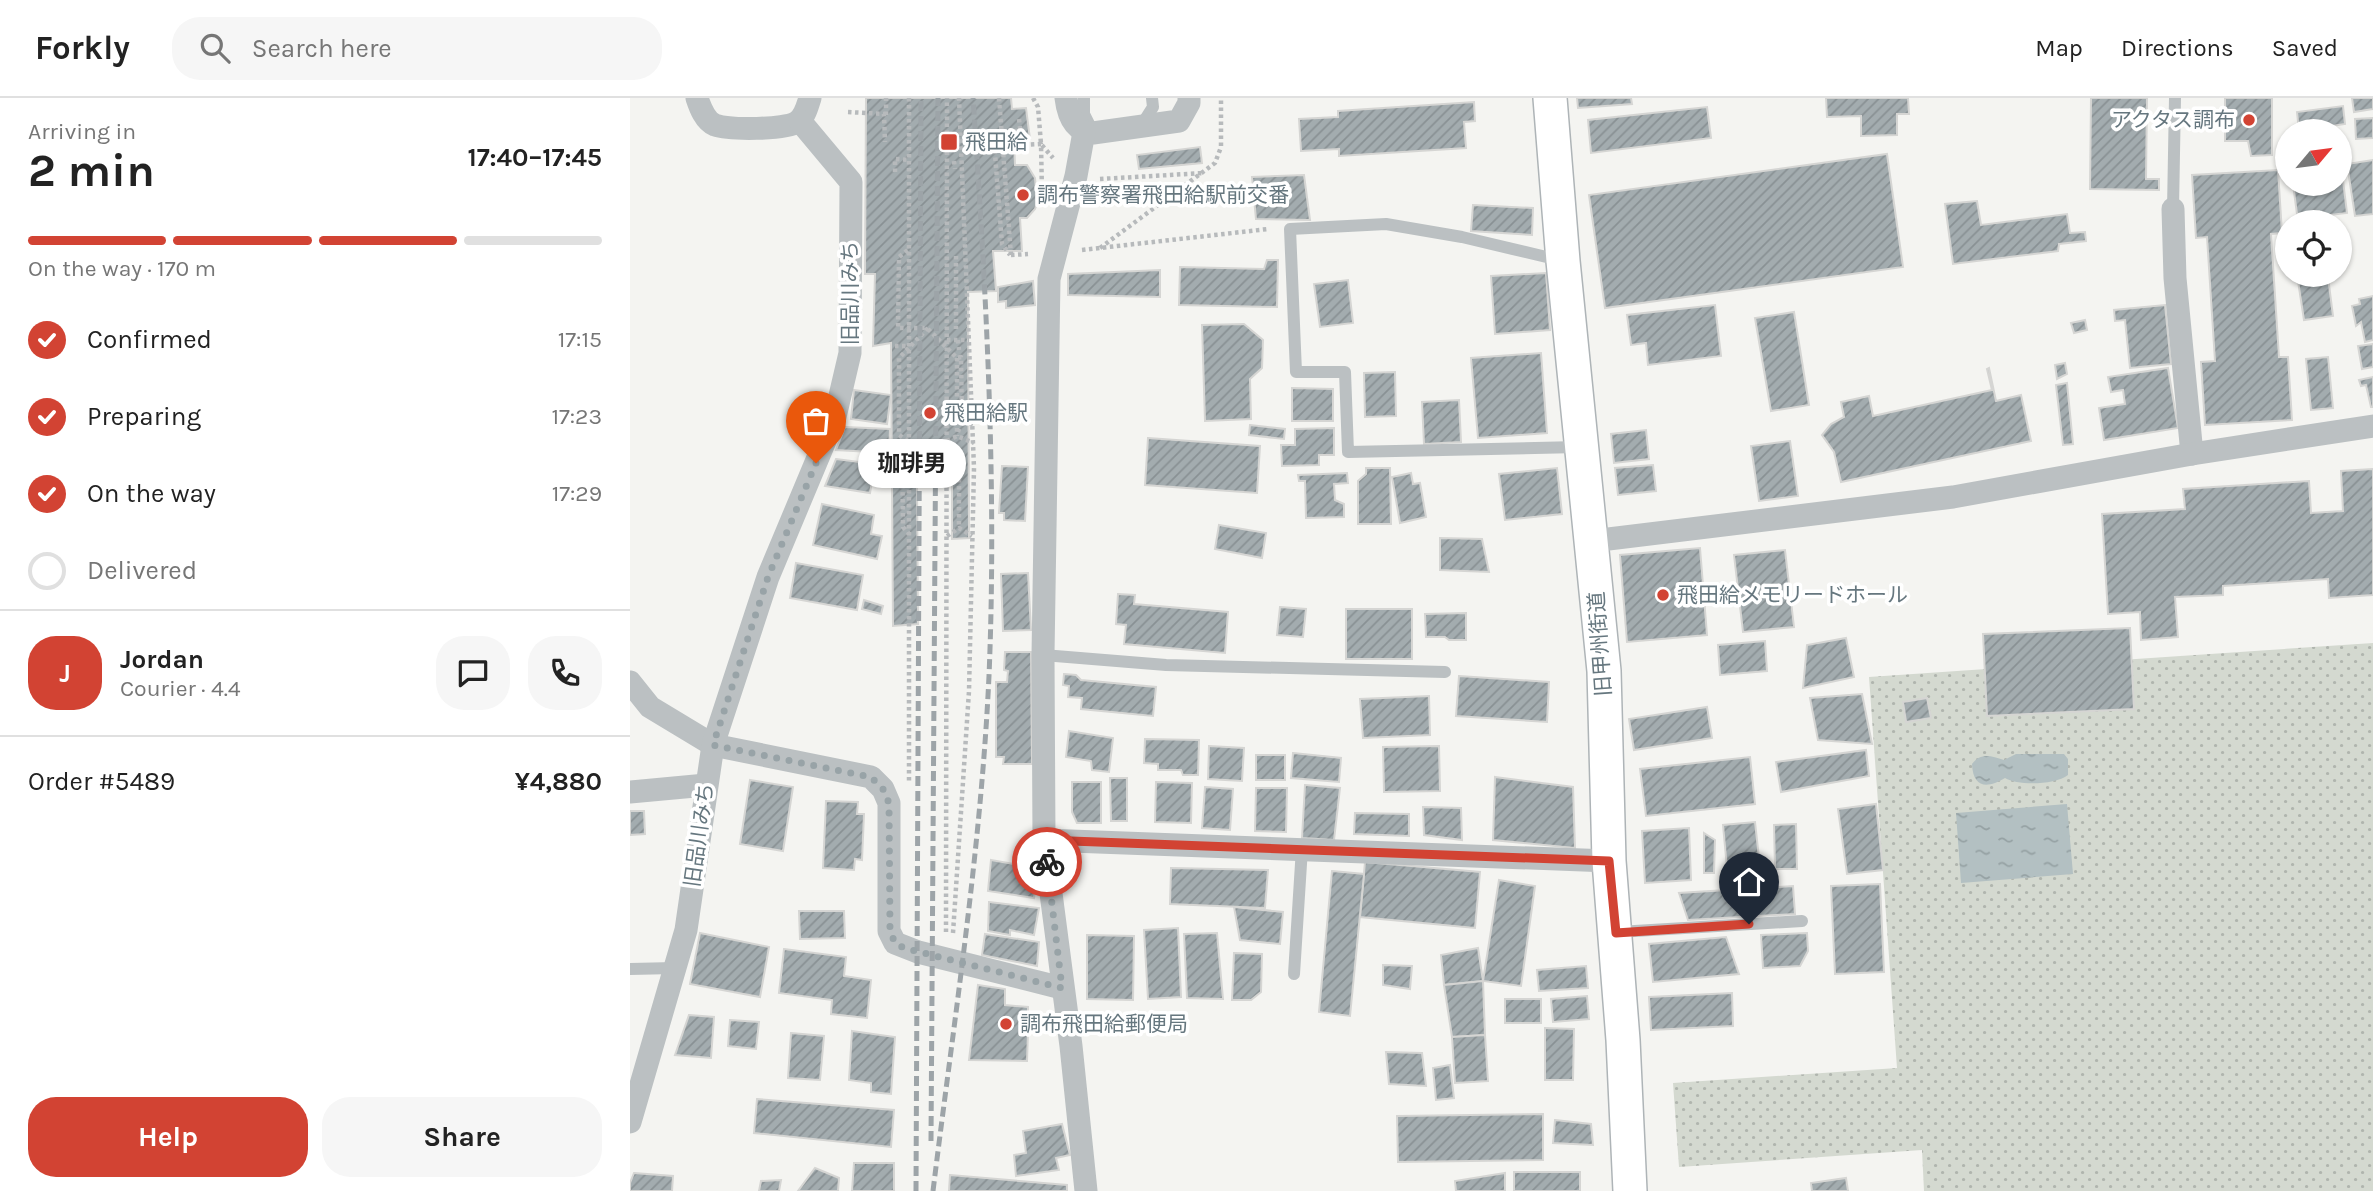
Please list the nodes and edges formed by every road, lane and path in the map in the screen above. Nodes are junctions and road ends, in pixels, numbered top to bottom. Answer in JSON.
{"nodes":[{"id":1,"x":697,"y":98,"type":"edge"},
{"id":2,"x":810,"y":98,"type":"edge"},
{"id":3,"x":886,"y":98,"type":"edge"},
{"id":4,"x":909,"y":98,"type":"edge"},
{"id":5,"x":947,"y":98,"type":"edge"},
{"id":6,"x":959,"y":98,"type":"edge"},
{"id":7,"x":999,"y":98,"type":"edge"},
{"id":8,"x":1066,"y":98,"type":"edge"},
{"id":9,"x":1084,"y":98,"type":"edge"},
{"id":10,"x":1152,"y":98,"type":"edge"},
{"id":11,"x":1189,"y":98,"type":"edge"},
{"id":12,"x":1221,"y":98,"type":"edge"},
{"id":13,"x":1550,"y":98,"type":"edge"},
{"id":14,"x":2175,"y":98,"type":"edge"},
{"id":15,"x":848,"y":113,"type":"dead end"},
{"id":16,"x":800,"y":121,"type":"junction"},
{"id":17,"x":1141,"y":126,"type":"junction"},
{"id":18,"x":1001,"y":131,"type":"junction"},
{"id":19,"x":1089,"y":132,"type":"junction"},
{"id":20,"x":1041,"y":144,"type":"dead end"},
{"id":21,"x":947,"y":156,"type":"junction"},
{"id":22,"x":961,"y":156,"type":"junction"},
{"id":23,"x":909,"y":160,"type":"junction"},
{"id":24,"x":954,"y":160,"type":"junction"},
{"id":25,"x":955,"y":169,"type":"dead end"},
{"id":26,"x":895,"y":172,"type":"dead end"},
{"id":27,"x":1204,"y":173,"type":"junction"},
{"id":28,"x":1088,"y":180,"type":"dead end"},
{"id":29,"x":2173,"y":209,"type":"joint"},
{"id":30,"x":1290,"y":229,"type":"junction"},
{"id":31,"x":965,"y":248,"type":"junction"},
{"id":32,"x":1099,"y":248,"type":"junction"},
{"id":33,"x":909,"y":249,"type":"junction"},
{"id":34,"x":947,"y":249,"type":"junction"},
{"id":35,"x":1056,"y":252,"type":"junction"},
{"id":36,"x":956,"y":256,"type":"junction"},
{"id":37,"x":1563,"y":261,"type":"junction"},
{"id":38,"x":928,"y":328,"type":"junction"},
{"id":39,"x":956,"y":329,"type":"dead end"},
{"id":40,"x":947,"y":340,"type":"junction"},
{"id":41,"x":958,"y":340,"type":"junction"},
{"id":42,"x":969,"y":340,"type":"junction"},
{"id":43,"x":895,"y":346,"type":"dead end"},
{"id":44,"x":909,"y":346,"type":"junction"},
{"id":45,"x":959,"y":350,"type":"dead end"},
{"id":46,"x":957,"y":358,"type":"junction"},
{"id":47,"x":962,"y":420,"type":"junction"},
{"id":48,"x":973,"y":425,"type":"junction"},
{"id":49,"x":2373,"y":426,"type":"edge"},
{"id":50,"x":957,"y":436,"type":"junction"},
{"id":51,"x":909,"y":442,"type":"junction"},
{"id":52,"x":947,"y":442,"type":"junction"},
{"id":53,"x":902,"y":443,"type":"dead end"},
{"id":54,"x":974,"y":443,"type":"junction"},
{"id":55,"x":1582,"y":447,"type":"junction"},
{"id":56,"x":2192,"y":454,"type":"junction"},
{"id":57,"x":959,"y":465,"type":"dead end"},
{"id":58,"x":959,"y":528,"type":"junction"},
{"id":59,"x":909,"y":534,"type":"junction"},
{"id":60,"x":972,"y":536,"type":"junction"},
{"id":61,"x":947,"y":537,"type":"junction"},
{"id":62,"x":1592,"y":541,"type":"junction"},
{"id":63,"x":1043,"y":655,"type":"junction"},
{"id":64,"x":1445,"y":672,"type":"dead end"},
{"id":65,"x":630,"y":681,"type":"edge"},
{"id":66,"x":713,"y":745,"type":"junction"},
{"id":67,"x":706,"y":785,"type":"junction"},
{"id":68,"x":909,"y":786,"type":"dead end"},
{"id":69,"x":630,"y":792,"type":"edge"},
{"id":70,"x":1044,"y":840,"type":"junction"},
{"id":71,"x":1302,"y":848,"type":"junction"},
{"id":72,"x":1609,"y":861,"type":"junction"},
{"id":73,"x":1802,"y":921,"type":"dead end"},
{"id":74,"x":946,"y":933,"type":"dead end"},
{"id":75,"x":953,"y":933,"type":"dead end"},
{"id":76,"x":1616,"y":933,"type":"junction"},
{"id":77,"x":675,"y":968,"type":"junction"},
{"id":78,"x":630,"y":970,"type":"edge"},
{"id":79,"x":1294,"y":974,"type":"dead end"},
{"id":80,"x":1062,"y":988,"type":"junction"},
{"id":81,"x":630,"y":1122,"type":"edge"},
{"id":82,"x":1086,"y":1191,"type":"edge"},
{"id":83,"x":1630,"y":1191,"type":"edge"}],
"edges":[{"from":1,"to":16,"type":"street"},
{"from":2,"to":16,"type":"street"},
{"from":3,"to":15,"type":"path"},
{"from":4,"to":23,"type":"path"},
{"from":5,"to":21,"type":"path"},
{"from":6,"to":22,"type":"path"},
{"from":7,"to":18,"type":"path"},
{"from":8,"to":19,"type":"street"},
{"from":9,"to":19,"type":"lane"},
{"from":10,"to":17,"type":"lane"},
{"from":11,"to":17,"type":"street"},
{"from":12,"to":27,"type":"path"},
{"from":13,"to":37,"type":"main road","name":"旧甲州街道"},
{"from":14,"to":29,"type":"lane"},
{"from":16,"to":66,"type":"street","name":"旧品川みち"},
{"from":17,"to":19,"type":"street"},
{"from":18,"to":18,"type":"path"},
{"from":18,"to":20,"type":"path"},
{"from":19,"to":35,"type":"street"},
{"from":21,"to":24,"type":"path"},
{"from":21,"to":34,"type":"path"},
{"from":22,"to":24,"type":"path"},
{"from":22,"to":31,"type":"path"},
{"from":23,"to":26,"type":"path"},
{"from":23,"to":33,"type":"path"},
{"from":24,"to":25,"type":"path"},
{"from":27,"to":28,"type":"path"},
{"from":27,"to":32,"type":"path"},
{"from":29,"to":56,"type":"street"},
{"from":30,"to":32,"type":"path"},
{"from":30,"to":37,"type":"lane"},
{"from":30,"to":55,"type":"lane"},
{"from":31,"to":36,"type":"path"},
{"from":31,"to":42,"type":"path"},
{"from":32,"to":35,"type":"path"},
{"from":33,"to":38,"type":"path"},
{"from":33,"to":44,"type":"path"},
{"from":34,"to":36,"type":"path"},
{"from":34,"to":40,"type":"path"},
{"from":35,"to":63,"type":"street"},
{"from":36,"to":39,"type":"path"},
{"from":37,"to":55,"type":"main road","name":"旧甲州街道"},
{"from":38,"to":46,"type":"path"},
{"from":38,"to":51,"type":"path"},
{"from":40,"to":41,"type":"path"},
{"from":40,"to":52,"type":"path"},
{"from":41,"to":42,"type":"path"},
{"from":41,"to":45,"type":"path"},
{"from":42,"to":48,"type":"path"},
{"from":43,"to":44,"type":"path"},
{"from":44,"to":51,"type":"path"},
{"from":46,"to":47,"type":"path"},
{"from":46,"to":50,"type":"path"},
{"from":47,"to":48,"type":"path"},
{"from":47,"to":50,"type":"path"},
{"from":48,"to":54,"type":"path"},
{"from":49,"to":56,"type":"street"},
{"from":50,"to":52,"type":"path"},
{"from":50,"to":54,"type":"path"},
{"from":51,"to":59,"type":"path"},
{"from":52,"to":61,"type":"path"},
{"from":53,"to":59,"type":"path"},
{"from":54,"to":60,"type":"path"},
{"from":55,"to":62,"type":"main road","name":"旧甲州街道"},
{"from":56,"to":62,"type":"street"},
{"from":57,"to":58,"type":"path"},
{"from":58,"to":60,"type":"path"},
{"from":58,"to":61,"type":"path"},
{"from":59,"to":68,"type":"path"},
{"from":60,"to":75,"type":"path"},
{"from":61,"to":74,"type":"path"},
{"from":62,"to":72,"type":"main road","name":"旧甲州街道"},
{"from":63,"to":64,"type":"lane"},
{"from":63,"to":70,"type":"street"},
{"from":65,"to":66,"type":"street"},
{"from":66,"to":67,"type":"street","name":"旧品川みち"},
{"from":66,"to":80,"type":"street"},
{"from":67,"to":69,"type":"street"},
{"from":67,"to":77,"type":"street","name":"旧品川みち"},
{"from":70,"to":71,"type":"street"},
{"from":70,"to":80,"type":"street"},
{"from":71,"to":72,"type":"street"},
{"from":71,"to":79,"type":"lane"},
{"from":72,"to":76,"type":"main road","name":"旧甲州街道"},
{"from":73,"to":76,"type":"lane"},
{"from":76,"to":83,"type":"main road","name":"旧甲州街道"},
{"from":77,"to":78,"type":"lane"},
{"from":77,"to":81,"type":"street","name":"旧品川みち"},
{"from":80,"to":82,"type":"street"}]}
